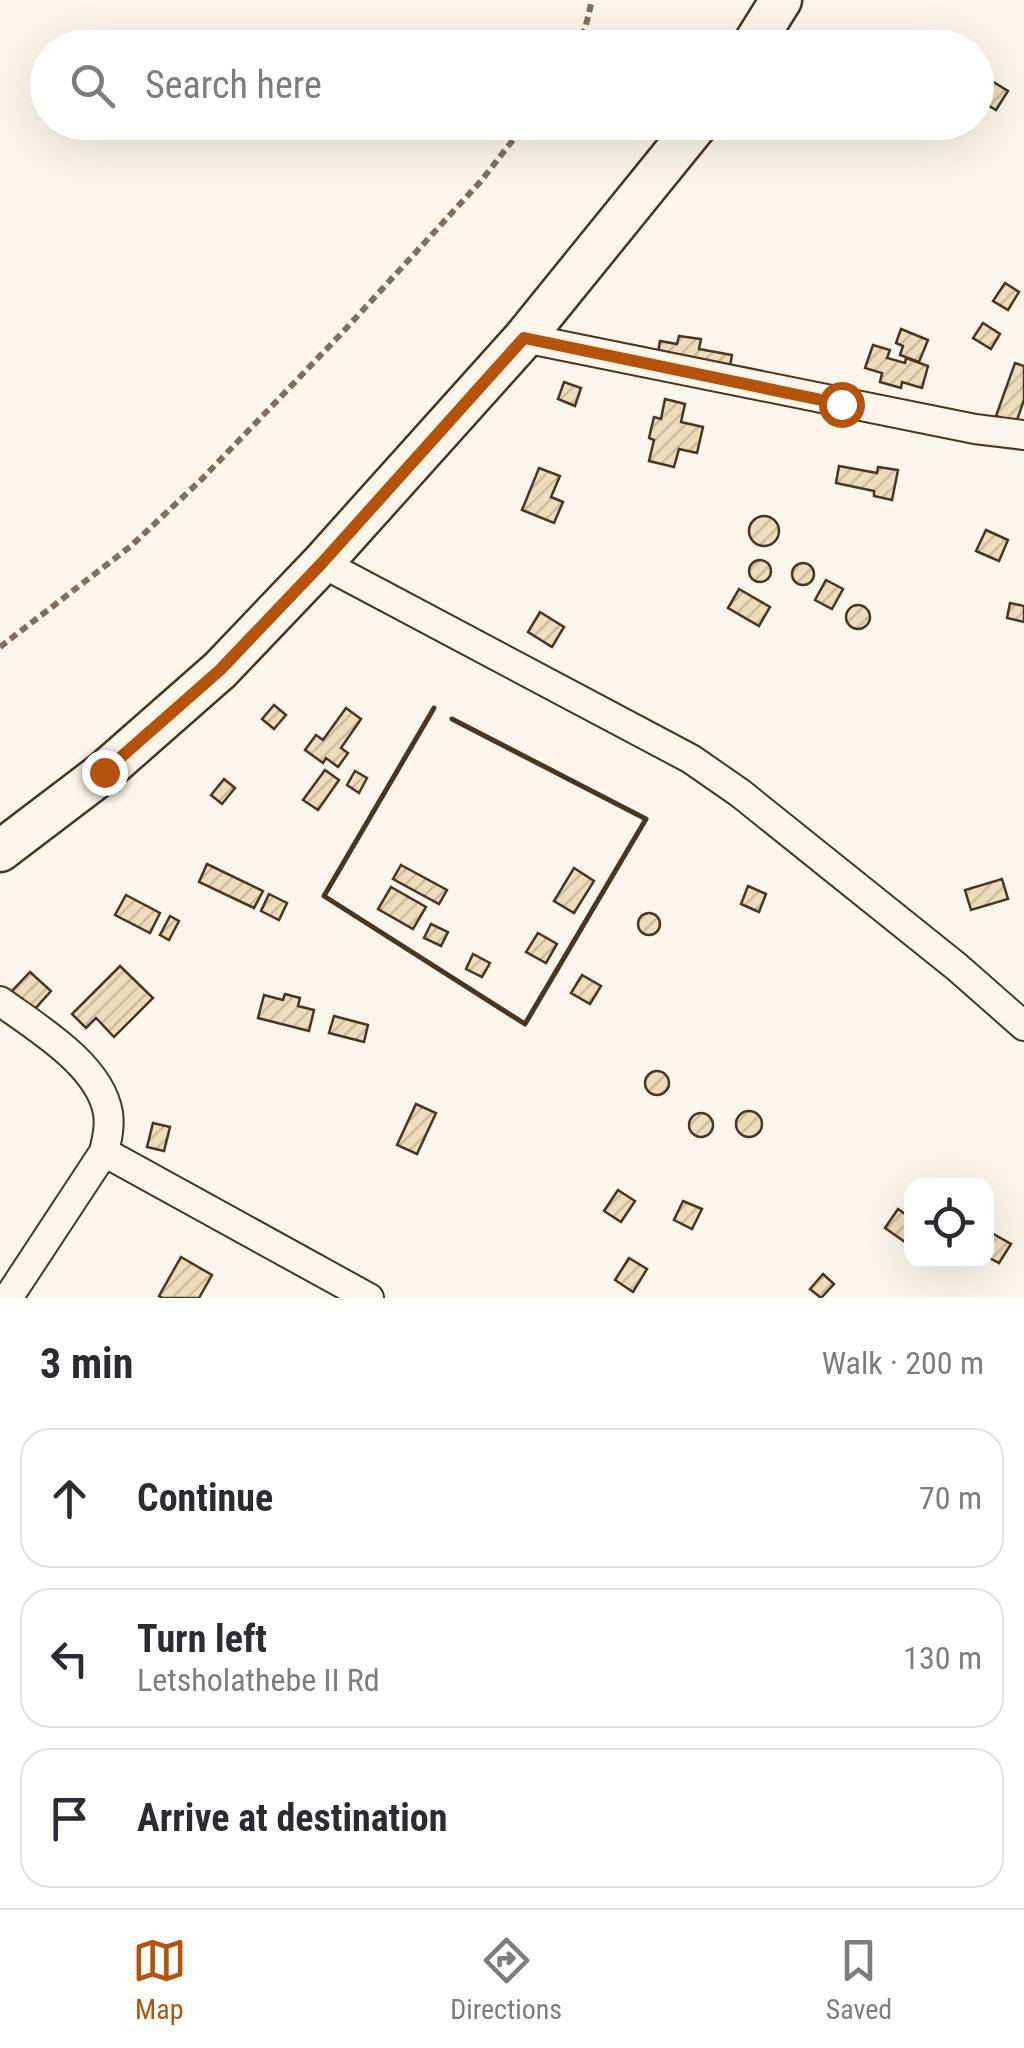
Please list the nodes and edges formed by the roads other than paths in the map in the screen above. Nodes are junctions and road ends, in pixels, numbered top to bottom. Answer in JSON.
{"nodes":[{"id":1,"x":781,"y":0,"type":"edge"},
{"id":2,"x":762,"y":30,"type":"edge"},
{"id":3,"x":684,"y":140,"type":"edge"},
{"id":4,"x":524,"y":338,"type":"junction"},
{"id":5,"x":1024,"y":435,"type":"edge"},
{"id":6,"x":322,"y":563,"type":"junction"},
{"id":7,"x":0,"y":852,"type":"edge"},
{"id":8,"x":0,"y":1001,"type":"edge"},
{"id":9,"x":1024,"y":1026,"type":"edge"},
{"id":10,"x":104,"y":1152,"type":"junction"},
{"id":11,"x":8,"y":1298,"type":"edge"},
{"id":12,"x":369,"y":1298,"type":"edge"}],
"edges":[{"from":1,"to":2,"type":"street"},
{"from":3,"to":4,"type":"street"},
{"from":4,"to":5,"type":"street"},
{"from":4,"to":6,"type":"street"},
{"from":6,"to":7,"type":"street"},
{"from":6,"to":9,"type":"street"},
{"from":8,"to":10,"type":"street"},
{"from":10,"to":11,"type":"street"},
{"from":10,"to":12,"type":"street"}]}
